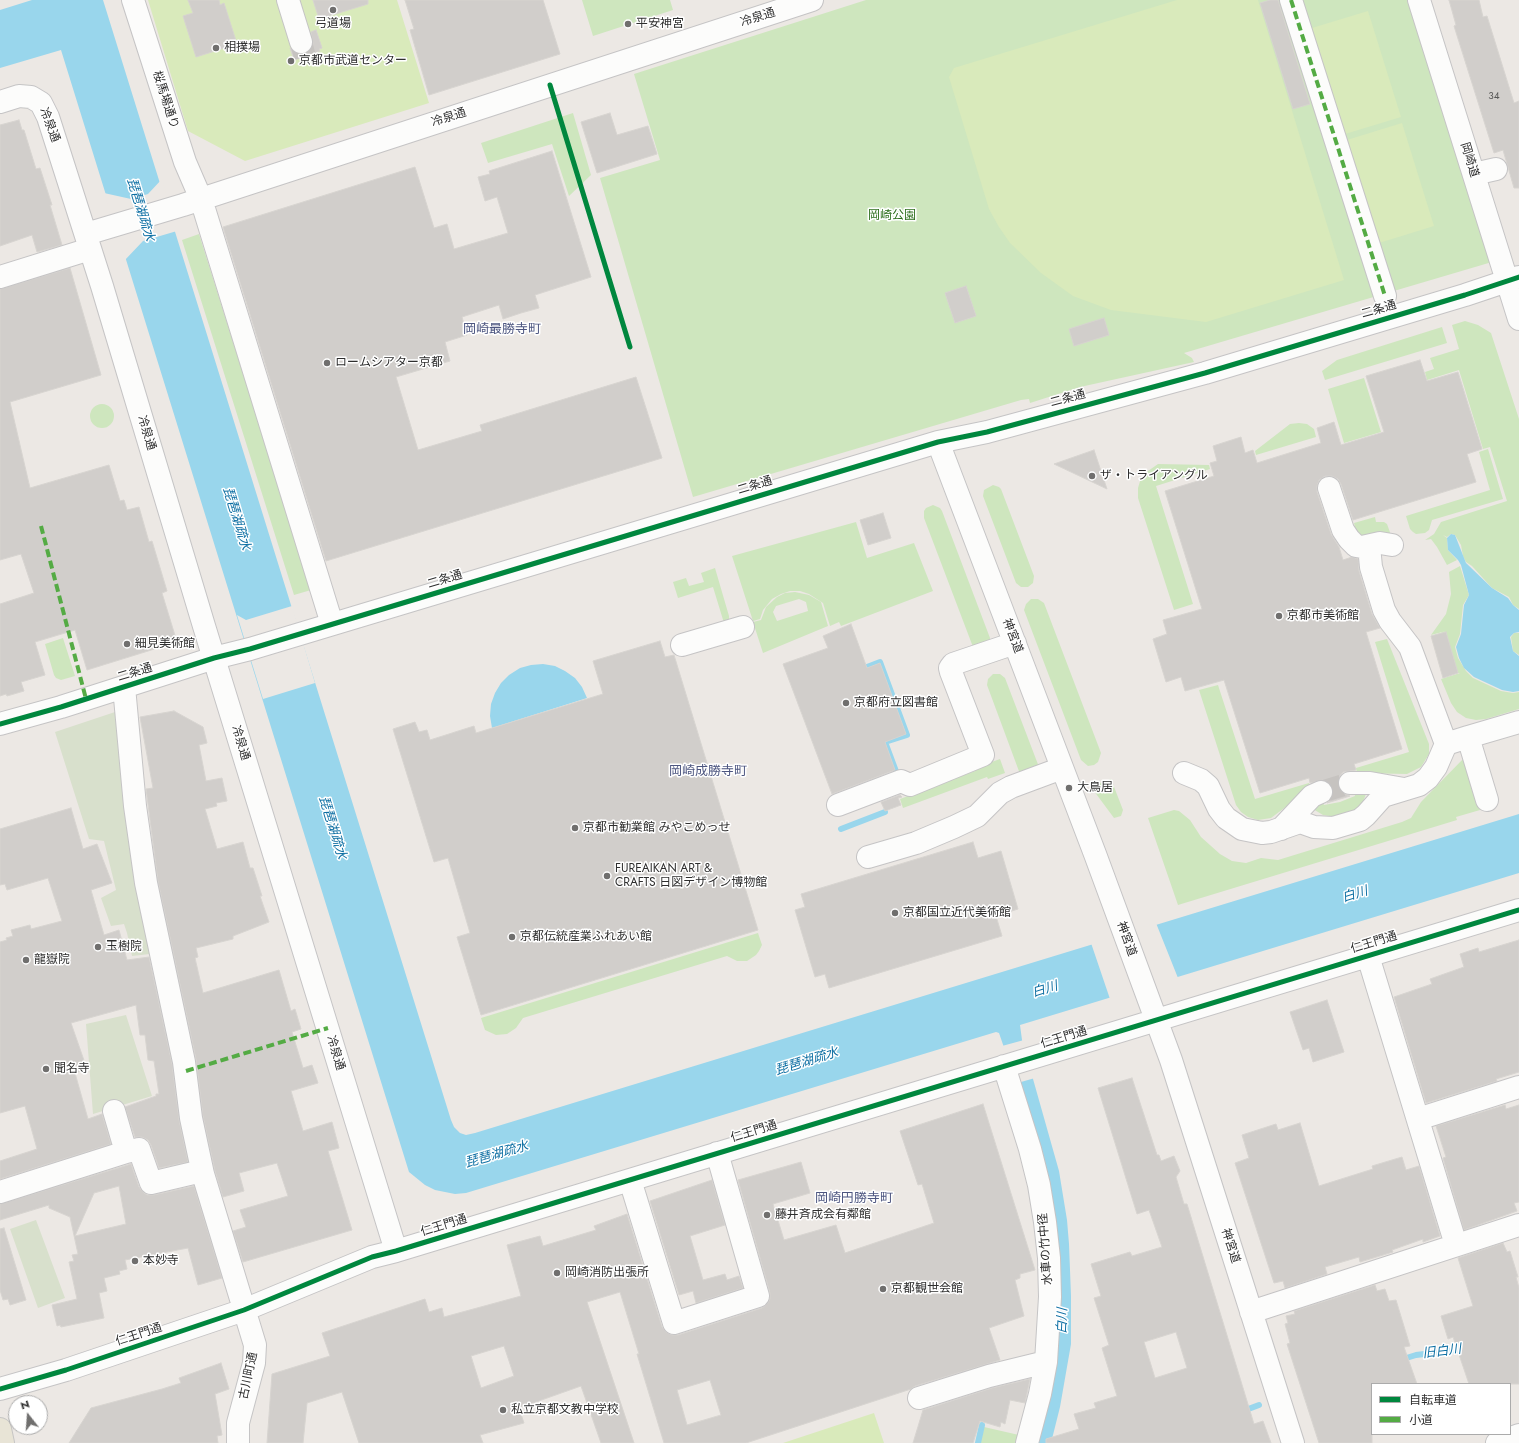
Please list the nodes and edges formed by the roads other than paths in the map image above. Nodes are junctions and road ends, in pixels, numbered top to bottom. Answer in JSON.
{"nodes":[{"id":1,"x":133,"y":0,"type":"edge"},
{"id":2,"x":288,"y":0,"type":"edge"},
{"id":3,"x":812,"y":0,"type":"edge"},
{"id":4,"x":1291,"y":0,"type":"edge"},
{"id":5,"x":1419,"y":0,"type":"edge"},
{"id":6,"x":301,"y":42,"type":"tunnel mouth"},
{"id":7,"x":0,"y":102,"type":"edge"},
{"id":8,"x":1496,"y":169,"type":"dead end"},
{"id":9,"x":1474,"y":174,"type":"junction"},
{"id":10,"x":201,"y":199,"type":"junction"},
{"id":11,"x":88,"y":241,"type":"junction"},
{"id":12,"x":0,"y":278,"type":"edge"},
{"id":13,"x":1513,"y":279,"type":"edge"},
{"id":14,"x":1385,"y":296,"type":"dead end"},
{"id":15,"x":1519,"y":319,"type":"edge"},
{"id":16,"x":938,"y":442,"type":"junction"},
{"id":17,"x":1329,"y":488,"type":"dead end"},
{"id":18,"x":1392,"y":545,"type":"dead end"},
{"id":19,"x":1369,"y":546,"type":"junction"},
{"id":20,"x":332,"y":624,"type":"junction"},
{"id":21,"x":743,"y":627,"type":"dead end"},
{"id":22,"x":1014,"y":643,"type":"junction"},
{"id":23,"x":682,"y":645,"type":"dead end"},
{"id":24,"x":214,"y":658,"type":"junction"},
{"id":25,"x":124,"y":687,"type":"junction"},
{"id":26,"x":1519,"y":722,"type":"edge"},
{"id":27,"x":0,"y":724,"type":"edge"},
{"id":28,"x":1468,"y":737,"type":"junction"},
{"id":29,"x":1446,"y":744,"type":"junction"},
{"id":30,"x":1062,"y":768,"type":"junction"},
{"id":31,"x":1184,"y":773,"type":"dead end"},
{"id":32,"x":1350,"y":783,"type":"tunnel mouth"},
{"id":33,"x":1405,"y":789,"type":"junction"},
{"id":34,"x":1321,"y":792,"type":"tunnel mouth"},
{"id":35,"x":1487,"y":800,"type":"dead end"},
{"id":36,"x":838,"y":805,"type":"dead end"},
{"id":37,"x":1281,"y":828,"type":"junction"},
{"id":38,"x":868,"y":857,"type":"dead end"},
{"id":39,"x":1519,"y":910,"type":"edge"},
{"id":40,"x":1368,"y":956,"type":"junction"},
{"id":41,"x":1156,"y":1020,"type":"junction"},
{"id":42,"x":1007,"y":1071,"type":"junction"},
{"id":43,"x":1519,"y":1087,"type":"edge"},
{"id":44,"x":114,"y":1112,"type":"dead end"},
{"id":45,"x":1418,"y":1119,"type":"junction"},
{"id":46,"x":126,"y":1152,"type":"junction"},
{"id":47,"x":717,"y":1153,"type":"junction"},
{"id":48,"x":202,"y":1171,"type":"junction"},
{"id":49,"x":630,"y":1180,"type":"junction"},
{"id":50,"x":0,"y":1192,"type":"edge"},
{"id":51,"x":1519,"y":1225,"type":"edge"},
{"id":52,"x":1456,"y":1245,"type":"junction"},
{"id":53,"x":396,"y":1251,"type":"junction"},
{"id":54,"x":244,"y":1310,"type":"junction"},
{"id":55,"x":1251,"y":1312,"type":"junction"},
{"id":56,"x":1046,"y":1362,"type":"junction"},
{"id":57,"x":0,"y":1389,"type":"edge"},
{"id":58,"x":919,"y":1398,"type":"dead end"},
{"id":59,"x":0,"y":1429,"type":"edge"},
{"id":60,"x":1519,"y":1435,"type":"edge"},
{"id":61,"x":2,"y":1443,"type":"edge"},
{"id":62,"x":238,"y":1443,"type":"edge"},
{"id":63,"x":1027,"y":1443,"type":"edge"},
{"id":64,"x":1293,"y":1443,"type":"edge"},
{"id":65,"x":1497,"y":1443,"type":"edge"}],
"edges":[{"from":1,"to":10,"type":"street","name":"桜馬場通り"},
{"from":2,"to":6,"type":"street"},
{"from":3,"to":10,"type":"street","name":"冷泉通"},
{"from":4,"to":14,"type":"street"},
{"from":5,"to":9,"type":"street","name":"岡崎道"},
{"from":7,"to":11,"type":"street","name":"冷泉通"},
{"from":8,"to":9,"type":"street"},
{"from":9,"to":13,"type":"street","name":"岡崎道"},
{"from":10,"to":11,"type":"street","name":"冷泉通"},
{"from":10,"to":20,"type":"street","name":"桜馬場通り"},
{"from":11,"to":12,"type":"street"},
{"from":11,"to":24,"type":"street","name":"冷泉通"},
{"from":13,"to":15,"type":"street","name":"岡崎道"},
{"from":13,"to":16,"type":"street","name":"二条通"},
{"from":16,"to":20,"type":"street","name":"二条通"},
{"from":16,"to":22,"type":"street","name":"神宮道"},
{"from":17,"to":19,"type":"street"},
{"from":18,"to":19,"type":"street"},
{"from":19,"to":29,"type":"street"},
{"from":20,"to":24,"type":"street","name":"二条通"},
{"from":21,"to":23,"type":"street"},
{"from":22,"to":30,"type":"street","name":"神宮道"},
{"from":22,"to":36,"type":"street"},
{"from":24,"to":25,"type":"street","name":"二条通"},
{"from":24,"to":53,"type":"street","name":"冷泉通"},
{"from":25,"to":27,"type":"street","name":"二条通"},
{"from":25,"to":48,"type":"street","name":"古川町通"},
{"from":26,"to":28,"type":"street"},
{"from":28,"to":29,"type":"street"},
{"from":28,"to":35,"type":"street"},
{"from":29,"to":33,"type":"street"},
{"from":30,"to":38,"type":"street"},
{"from":30,"to":41,"type":"street","name":"神宮道"},
{"from":31,"to":37,"type":"street"},
{"from":32,"to":33,"type":"street"},
{"from":33,"to":37,"type":"street"},
{"from":34,"to":37,"type":"street"},
{"from":39,"to":40,"type":"street","name":"仁王門通"},
{"from":40,"to":41,"type":"street","name":"仁王門通"},
{"from":40,"to":45,"type":"street"},
{"from":41,"to":42,"type":"street","name":"仁王門通"},
{"from":41,"to":55,"type":"street","name":"神宮道"},
{"from":42,"to":47,"type":"street","name":"仁王門通"},
{"from":42,"to":56,"type":"street","name":"水車の竹中径"},
{"from":43,"to":45,"type":"street"},
{"from":44,"to":46,"type":"street"},
{"from":45,"to":52,"type":"street"},
{"from":46,"to":48,"type":"street"},
{"from":46,"to":50,"type":"street"},
{"from":47,"to":49,"type":"street","name":"仁王門通"},
{"from":47,"to":49,"type":"street"},
{"from":48,"to":54,"type":"street","name":"古川町通"},
{"from":49,"to":53,"type":"street","name":"仁王門通"},
{"from":51,"to":52,"type":"street"},
{"from":52,"to":55,"type":"street"},
{"from":53,"to":54,"type":"street","name":"仁王門通"},
{"from":54,"to":57,"type":"street","name":"仁王門通"},
{"from":54,"to":62,"type":"street","name":"古川町通"},
{"from":55,"to":64,"type":"street","name":"神宮道"},
{"from":56,"to":58,"type":"street"},
{"from":56,"to":63,"type":"street","name":"水車の竹中径"},
{"from":59,"to":61,"type":"main road"},
{"from":60,"to":65,"type":"street"}]}
